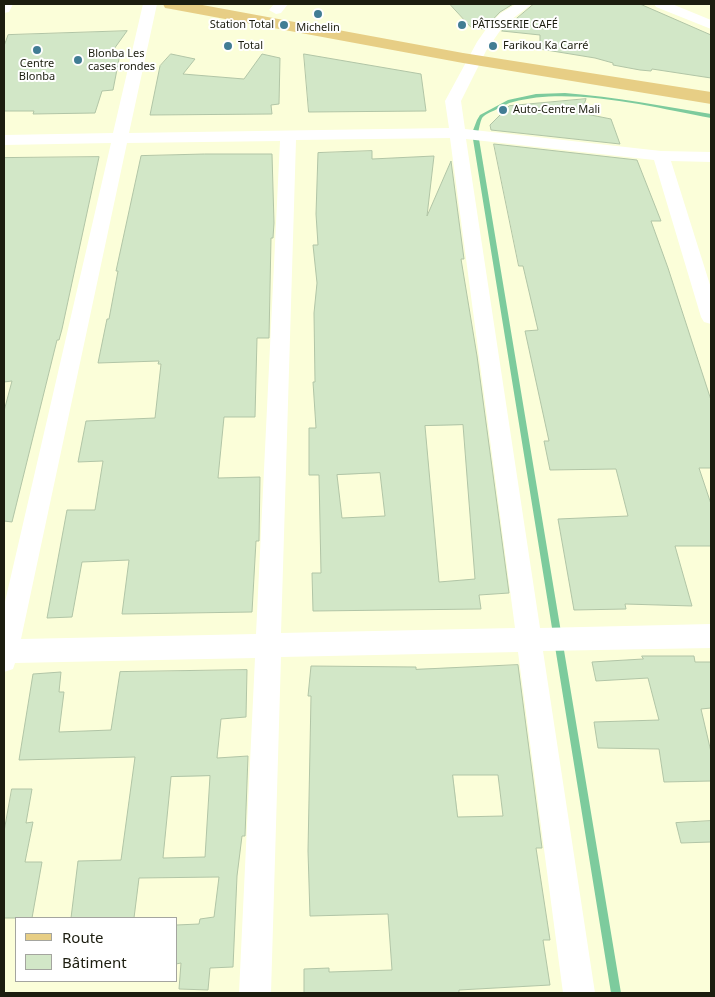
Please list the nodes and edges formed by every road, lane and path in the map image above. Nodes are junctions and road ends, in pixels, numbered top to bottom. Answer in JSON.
{"nodes":[{"id":1,"x":6,"y":4,"type":"edge"},
{"id":2,"x":150,"y":4,"type":"edge"},
{"id":3,"x":171,"y":4,"type":"edge"},
{"id":4,"x":241,"y":4,"type":"edge"},
{"id":5,"x":525,"y":4,"type":"edge"},
{"id":6,"x":661,"y":4,"type":"edge"},
{"id":7,"x":695,"y":4,"type":"edge"},
{"id":8,"x":279,"y":7,"type":"edge"},
{"id":9,"x":4,"y":9,"type":"edge"},
{"id":10,"x":711,"y":24,"type":"edge"},
{"id":11,"x":477,"y":54,"type":"junction"},
{"id":12,"x":711,"y":86,"type":"edge"},
{"id":13,"x":711,"y":98,"type":"edge"},
{"id":14,"x":457,"y":133,"type":"junction"},
{"id":15,"x":288,"y":137,"type":"junction"},
{"id":16,"x":120,"y":139,"type":"junction"},
{"id":17,"x":4,"y":140,"type":"edge"},
{"id":18,"x":661,"y":156,"type":"junction"},
{"id":19,"x":711,"y":157,"type":"edge"},
{"id":20,"x":711,"y":317,"type":"edge"},
{"id":21,"x":711,"y":636,"type":"edge"},
{"id":22,"x":529,"y":640,"type":"junction"},
{"id":23,"x":268,"y":645,"type":"junction"},
{"id":24,"x":4,"y":654,"type":"edge"},
{"id":25,"x":255,"y":993,"type":"edge"},
{"id":26,"x":579,"y":993,"type":"edge"}],
"edges":[{"from":1,"to":9,"type":"street"},
{"from":2,"to":16,"type":"street"},
{"from":3,"to":11,"type":"main road"},
{"from":4,"to":8,"type":"main road"},
{"from":5,"to":11,"type":"street"},
{"from":6,"to":10,"type":"street"},
{"from":7,"to":10,"type":"street"},
{"from":8,"to":11,"type":"main road"},
{"from":11,"to":12,"type":"main road"},
{"from":11,"to":13,"type":"main road"},
{"from":11,"to":14,"type":"street"},
{"from":14,"to":15,"type":"street"},
{"from":14,"to":18,"type":"street"},
{"from":14,"to":22,"type":"street"},
{"from":15,"to":16,"type":"street"},
{"from":15,"to":23,"type":"street"},
{"from":16,"to":17,"type":"street"},
{"from":16,"to":24,"type":"street"},
{"from":18,"to":19,"type":"street"},
{"from":18,"to":20,"type":"street"},
{"from":21,"to":22,"type":"street"},
{"from":22,"to":23,"type":"street"},
{"from":22,"to":26,"type":"street"},
{"from":23,"to":24,"type":"street"},
{"from":23,"to":25,"type":"street"}]}
